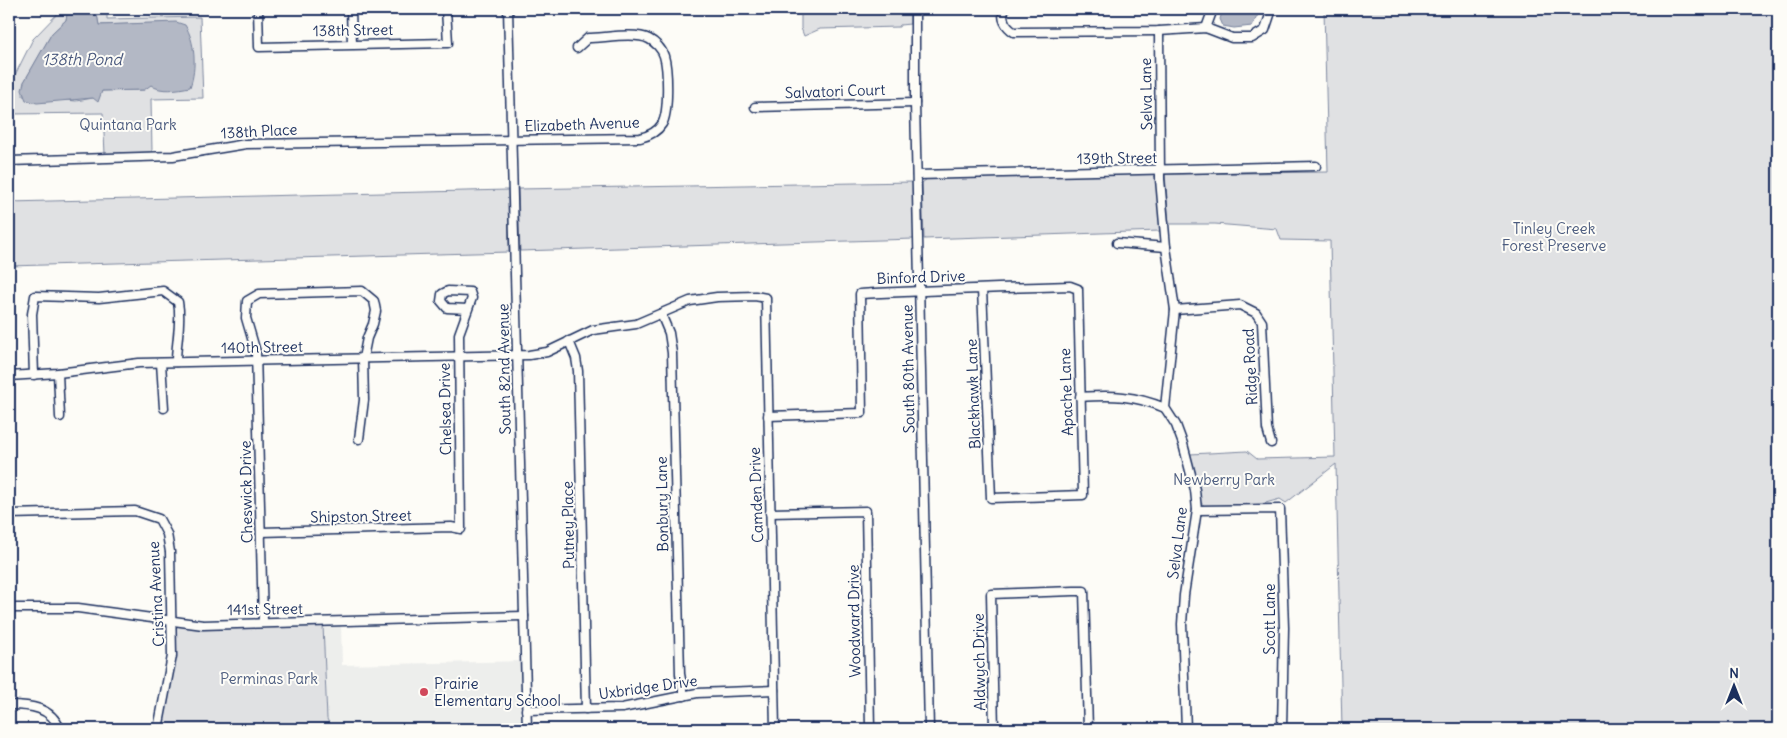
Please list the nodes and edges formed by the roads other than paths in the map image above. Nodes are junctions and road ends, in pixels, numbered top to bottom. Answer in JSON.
{"nodes":[{"id":1,"x":258,"y":9,"type":"edge"},
{"id":2,"x":352,"y":9,"type":"edge"},
{"id":3,"x":446,"y":9,"type":"edge"},
{"id":4,"x":508,"y":9,"type":"edge"},
{"id":5,"x":915,"y":9,"type":"edge"},
{"id":6,"x":1005,"y":9,"type":"edge"},
{"id":7,"x":1213,"y":9,"type":"edge"},
{"id":8,"x":1272,"y":9,"type":"edge"},
{"id":9,"x":1206,"y":28,"type":"junction"},
{"id":10,"x":1158,"y":31,"type":"junction"},
{"id":11,"x":352,"y":44,"type":"junction"},
{"id":12,"x":577,"y":48,"type":"dead end"},
{"id":13,"x":915,"y":103,"type":"junction"},
{"id":14,"x":754,"y":107,"type":"dead end"},
{"id":15,"x":511,"y":139,"type":"junction"},
{"id":16,"x":9,"y":161,"type":"edge"},
{"id":17,"x":1316,"y":166,"type":"dead end"},
{"id":18,"x":1160,"y":171,"type":"junction"},
{"id":19,"x":917,"y":175,"type":"junction"},
{"id":20,"x":1117,"y":243,"type":"dead end"},
{"id":21,"x":1166,"y":247,"type":"junction"},
{"id":22,"x":982,"y":289,"type":"junction"},
{"id":23,"x":1078,"y":289,"type":"joint"},
{"id":24,"x":920,"y":291,"type":"junction"},
{"id":25,"x":468,"y":309,"type":"junction"},
{"id":26,"x":1175,"y":310,"type":"junction"},
{"id":27,"x":661,"y":314,"type":"junction"},
{"id":28,"x":568,"y":341,"type":"junction"},
{"id":29,"x":517,"y":355,"type":"junction"},
{"id":30,"x":458,"y":356,"type":"junction"},
{"id":31,"x":364,"y":358,"type":"junction"},
{"id":32,"x":257,"y":361,"type":"junction"},
{"id":33,"x":176,"y":362,"type":"junction"},
{"id":34,"x":160,"y":363,"type":"junction"},
{"id":35,"x":58,"y":373,"type":"junction"},
{"id":36,"x":34,"y":375,"type":"junction"},
{"id":37,"x":9,"y":376,"type":"edge"},
{"id":38,"x":1080,"y":397,"type":"junction"},
{"id":39,"x":164,"y":408,"type":"dead end"},
{"id":40,"x":1165,"y":408,"type":"junction"},
{"id":41,"x":768,"y":416,"type":"junction"},
{"id":42,"x":60,"y":417,"type":"dead end"},
{"id":43,"x":359,"y":439,"type":"dead end"},
{"id":44,"x":1271,"y":443,"type":"dead end"},
{"id":45,"x":1083,"y":495,"type":"joint"},
{"id":46,"x":1196,"y":510,"type":"junction"},
{"id":47,"x":770,"y":513,"type":"junction"},
{"id":48,"x":9,"y":514,"type":"edge"},
{"id":49,"x":461,"y":529,"type":"joint"},
{"id":50,"x":261,"y":532,"type":"junction"},
{"id":51,"x":9,"y":608,"type":"edge"},
{"id":52,"x":524,"y":616,"type":"junction"},
{"id":53,"x":172,"y":620,"type":"junction"},
{"id":54,"x":263,"y":622,"type":"junction"},
{"id":55,"x":774,"y":690,"type":"junction"},
{"id":56,"x":684,"y":696,"type":"junction"},
{"id":57,"x":9,"y":705,"type":"edge"},
{"id":58,"x":586,"y":709,"type":"junction"},
{"id":59,"x":526,"y":710,"type":"junction"},
{"id":60,"x":60,"y":729,"type":"edge"},
{"id":61,"x":158,"y":729,"type":"edge"},
{"id":62,"x":527,"y":729,"type":"edge"},
{"id":63,"x":776,"y":729,"type":"edge"},
{"id":64,"x":870,"y":729,"type":"edge"},
{"id":65,"x":929,"y":729,"type":"edge"},
{"id":66,"x":994,"y":729,"type":"edge"},
{"id":67,"x":1088,"y":729,"type":"edge"},
{"id":68,"x":1186,"y":729,"type":"edge"},
{"id":69,"x":1282,"y":729,"type":"edge"}],
"edges":[{"from":1,"to":11,"type":"street","name":"138th Street"},
{"from":2,"to":11,"type":"street"},
{"from":3,"to":11,"type":"street","name":"138th Street"},
{"from":4,"to":15,"type":"street","name":"South 82nd Avenue"},
{"from":5,"to":13,"type":"street","name":"South 80th Avenue"},
{"from":6,"to":10,"type":"street"},
{"from":7,"to":9,"type":"street"},
{"from":8,"to":9,"type":"street"},
{"from":9,"to":10,"type":"street"},
{"from":10,"to":18,"type":"street","name":"Selva Lane"},
{"from":12,"to":15,"type":"street","name":"Elizabeth Avenue"},
{"from":13,"to":14,"type":"street","name":"Salvatori Court"},
{"from":13,"to":19,"type":"street","name":"South 80th Avenue"},
{"from":15,"to":16,"type":"street","name":"138th Place"},
{"from":15,"to":29,"type":"street","name":"South 82nd Avenue"},
{"from":17,"to":18,"type":"street","name":"139th Street"},
{"from":18,"to":19,"type":"street","name":"139th Street"},
{"from":18,"to":21,"type":"street","name":"Selva Lane"},
{"from":19,"to":24,"type":"street","name":"South 80th Avenue"},
{"from":20,"to":21,"type":"street"},
{"from":21,"to":26,"type":"street","name":"Selva Lane"},
{"from":22,"to":23,"type":"street","name":"Binford Drive"},
{"from":22,"to":24,"type":"street","name":"Binford Drive"},
{"from":22,"to":45,"type":"street","name":"Blackhawk Lane"},
{"from":23,"to":38,"type":"street","name":"Apache Lane"},
{"from":24,"to":41,"type":"street","name":"Binford Drive"},
{"from":24,"to":65,"type":"street","name":"South 80th Avenue"},
{"from":25,"to":25,"type":"street","name":"Chelsea Drive"},
{"from":25,"to":30,"type":"street","name":"Chelsea Drive"},
{"from":26,"to":40,"type":"street","name":"Selva Lane"},
{"from":26,"to":44,"type":"street","name":"Ridge Road"},
{"from":27,"to":28,"type":"street"},
{"from":27,"to":41,"type":"street","name":"Camden Drive"},
{"from":27,"to":56,"type":"street","name":"Bonbury Lane"},
{"from":28,"to":29,"type":"street"},
{"from":28,"to":58,"type":"street","name":"Putney Place"},
{"from":29,"to":30,"type":"street","name":"140th Street"},
{"from":29,"to":52,"type":"street","name":"South 82nd Avenue"},
{"from":30,"to":31,"type":"street","name":"140th Street"},
{"from":30,"to":49,"type":"street","name":"Chelsea Drive"},
{"from":31,"to":32,"type":"street","name":"140th Street"},
{"from":31,"to":32,"type":"street","name":"Cheswick Drive"},
{"from":31,"to":43,"type":"street"},
{"from":32,"to":33,"type":"street","name":"140th Street"},
{"from":32,"to":50,"type":"street","name":"Cheswick Drive"},
{"from":33,"to":34,"type":"street","name":"140th Street"},
{"from":33,"to":36,"type":"street"},
{"from":34,"to":35,"type":"street","name":"140th Street"},
{"from":34,"to":39,"type":"street"},
{"from":35,"to":36,"type":"street","name":"140th Street"},
{"from":35,"to":42,"type":"street"},
{"from":36,"to":37,"type":"street","name":"140th Street"},
{"from":38,"to":40,"type":"street"},
{"from":38,"to":45,"type":"street","name":"Apache Lane"},
{"from":40,"to":46,"type":"street","name":"Selva Lane"},
{"from":41,"to":47,"type":"street","name":"Camden Drive"},
{"from":46,"to":68,"type":"street","name":"Selva Lane"},
{"from":46,"to":69,"type":"street","name":"Scott Lane"},
{"from":47,"to":55,"type":"street","name":"Camden Drive"},
{"from":47,"to":64,"type":"street","name":"Woodward Drive"},
{"from":48,"to":53,"type":"street","name":"Cristina Avenue"},
{"from":49,"to":50,"type":"street","name":"Shipston Street"},
{"from":50,"to":54,"type":"street","name":"Cheswick Drive"},
{"from":51,"to":53,"type":"street","name":"141st Street"},
{"from":52,"to":54,"type":"street","name":"141st Street"},
{"from":52,"to":59,"type":"street","name":"South 82nd Avenue"},
{"from":53,"to":54,"type":"street","name":"141st Street"},
{"from":53,"to":61,"type":"street","name":"Cristina Avenue"},
{"from":55,"to":56,"type":"street","name":"Uxbridge Drive"},
{"from":55,"to":63,"type":"street","name":"Camden Drive"},
{"from":56,"to":58,"type":"street","name":"Uxbridge Drive"},
{"from":57,"to":60,"type":"street"},
{"from":58,"to":59,"type":"street","name":"Uxbridge Drive"},
{"from":59,"to":62,"type":"street","name":"South 82nd Avenue"},
{"from":66,"to":67,"type":"street","name":"Aldwych Drive"}]}
